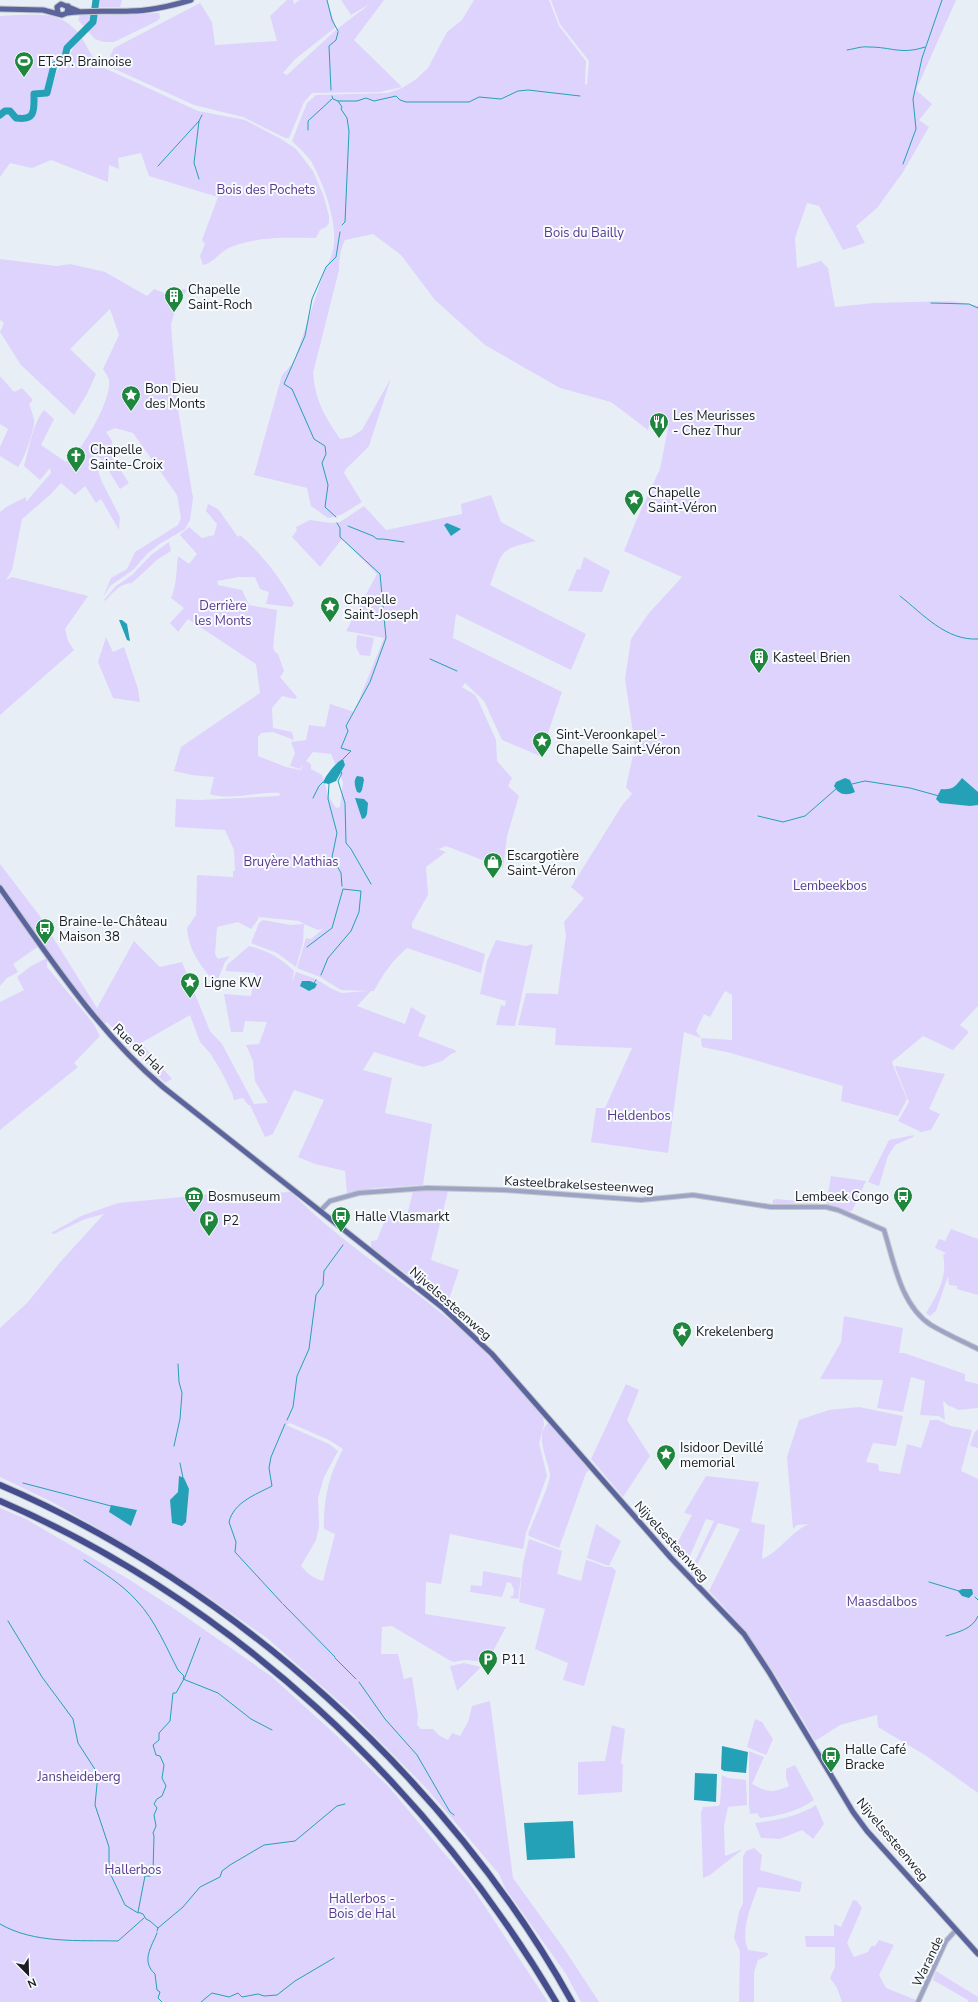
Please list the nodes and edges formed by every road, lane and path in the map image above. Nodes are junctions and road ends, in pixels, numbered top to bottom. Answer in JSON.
{"nodes":[{"id":1,"x":191,"y":0,"type":"edge"},
{"id":2,"x":68,"y":6,"type":"junction"},
{"id":3,"x":57,"y":7,"type":"junction"},
{"id":4,"x":0,"y":10,"type":"edge"},
{"id":5,"x":43,"y":10,"type":"junction"},
{"id":6,"x":78,"y":11,"type":"junction"},
{"id":7,"x":58,"y":13,"type":"junction"},
{"id":8,"x":67,"y":13,"type":"junction"},
{"id":9,"x":0,"y":888,"type":"edge"},
{"id":10,"x":296,"y":1192,"type":"joint"},
{"id":11,"x":320,"y":1211,"type":"junction"},
{"id":12,"x":978,"y":1349,"type":"edge"},
{"id":13,"x":0,"y":1485,"type":"edge"},
{"id":14,"x":0,"y":1501,"type":"edge"},
{"id":15,"x":956,"y":1930,"type":"junction"},
{"id":16,"x":978,"y":1954,"type":"edge"},
{"id":17,"x":556,"y":2002,"type":"edge"},
{"id":18,"x":572,"y":2002,"type":"edge"},
{"id":19,"x":918,"y":2002,"type":"edge"}],
"edges":[{"from":1,"to":6,"type":"main road"},
{"from":2,"to":3,"type":"main road"},
{"from":2,"to":6,"type":"main road"},
{"from":2,"to":8,"type":"main road"},
{"from":3,"to":5,"type":"main road"},
{"from":3,"to":7,"type":"main road"},
{"from":4,"to":5,"type":"main road"},
{"from":5,"to":7,"type":"main road"},
{"from":6,"to":8,"type":"main road"},
{"from":7,"to":8,"type":"main road"},
{"from":9,"to":10,"type":"main road","name":"Rue de Hal"},
{"from":10,"to":11,"type":"main road","name":"Nijvelsesteenweg"},
{"from":11,"to":12,"type":"street","name":"Kasteelbrakelsesteenweg"},
{"from":11,"to":15,"type":"main road","name":"Nijvelsesteenweg"},
{"from":13,"to":18,"type":"highway"},
{"from":14,"to":17,"type":"highway"},
{"from":15,"to":16,"type":"main road","name":"Nijvelsesteenweg"},
{"from":15,"to":19,"type":"street","name":"Warande"}]}
